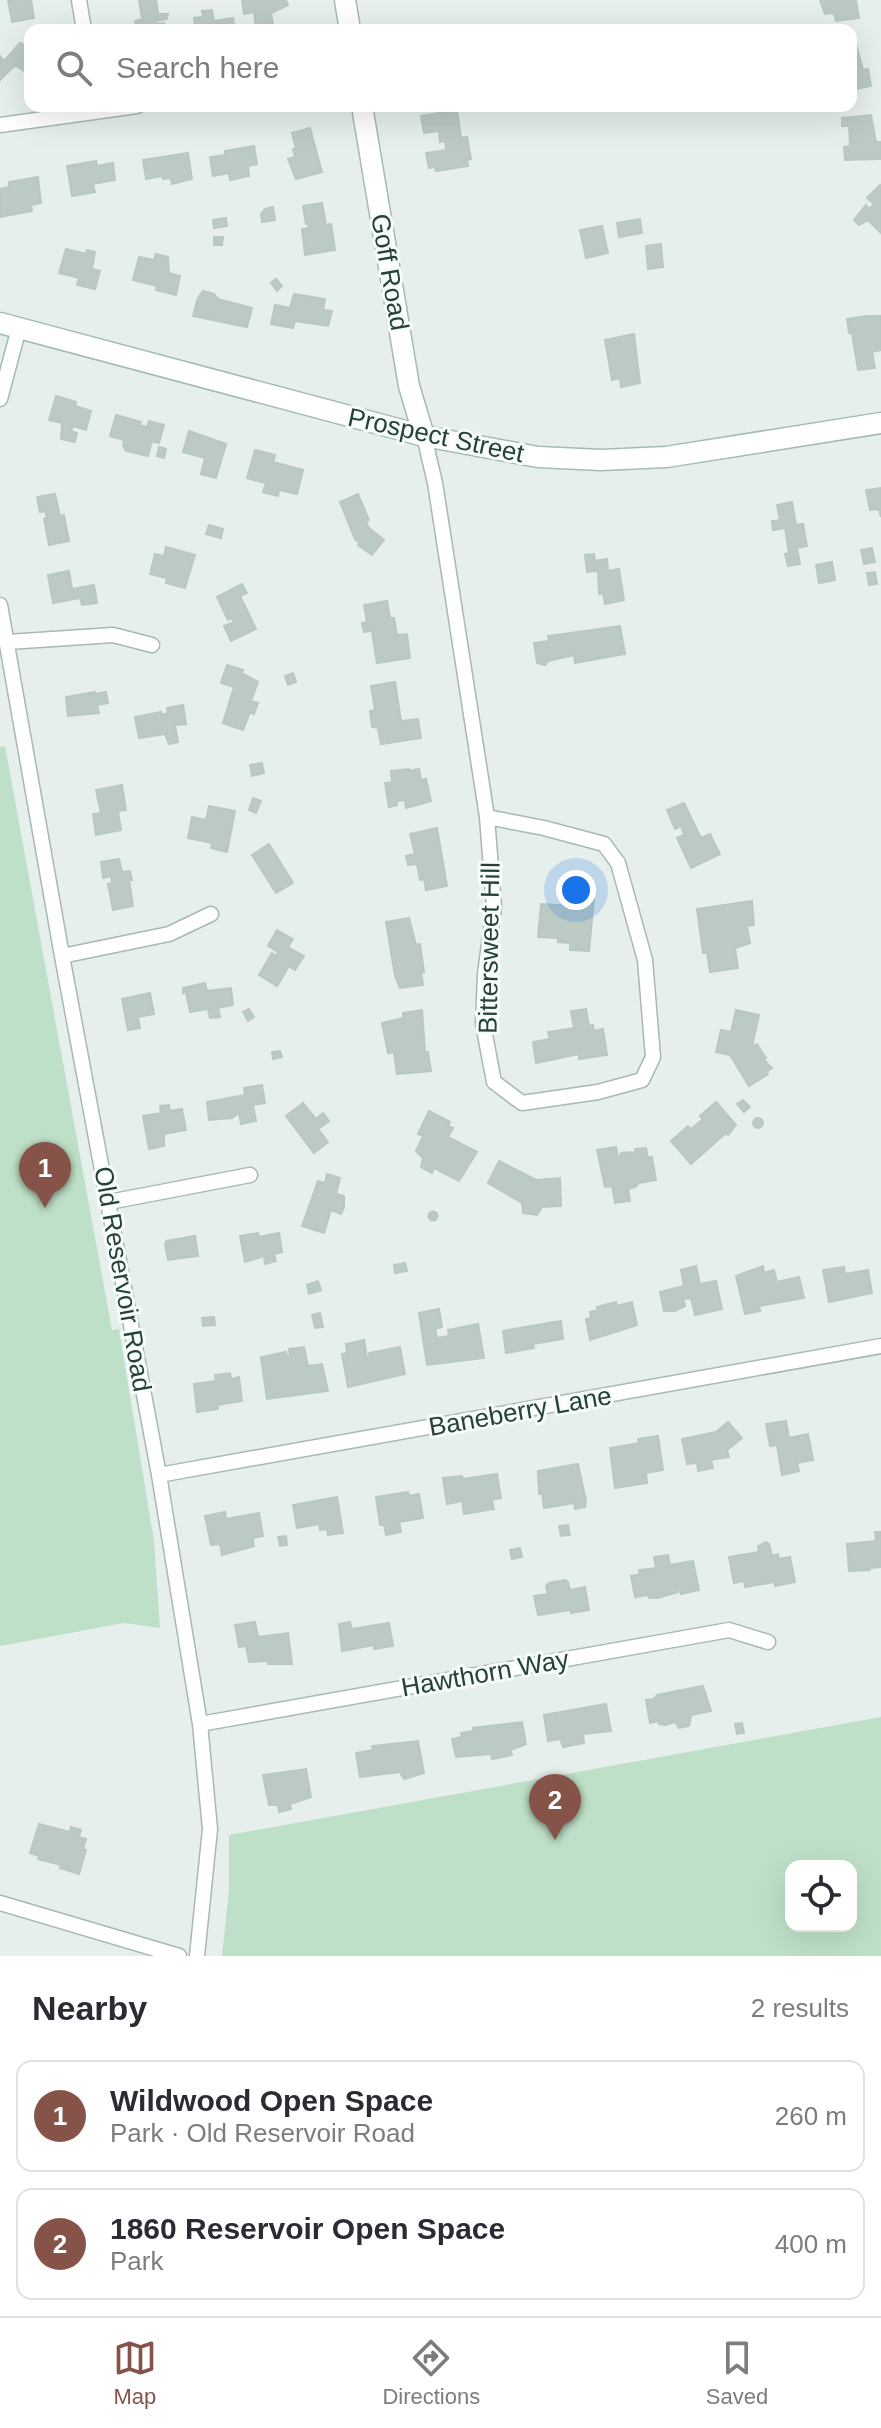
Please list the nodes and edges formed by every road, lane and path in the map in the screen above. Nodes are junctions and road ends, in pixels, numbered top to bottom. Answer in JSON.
{"nodes":[{"id":1,"x":79,"y":0,"type":"edge"},
{"id":2,"x":345,"y":0,"type":"edge"},
{"id":3,"x":83,"y":24,"type":"edge"},
{"id":4,"x":349,"y":24,"type":"edge"},
{"id":5,"x":78,"y":112,"type":"edge"},
{"id":6,"x":363,"y":112,"type":"edge"},
{"id":7,"x":0,"y":125,"type":"edge"},
{"id":8,"x":9,"y":326,"type":"edge"},
{"id":9,"x":0,"y":399,"type":"edge"},
{"id":10,"x":881,"y":423,"type":"edge"},
{"id":11,"x":424,"y":436,"type":"junction"},
{"id":12,"x":0,"y":605,"type":"edge"},
{"id":13,"x":8,"y":642,"type":"junction"},
{"id":14,"x":152,"y":645,"type":"dead end"},
{"id":15,"x":487,"y":817,"type":"junction"},
{"id":16,"x":211,"y":914,"type":"dead end"},
{"id":17,"x":62,"y":956,"type":"junction"},
{"id":18,"x":250,"y":1175,"type":"dead end"},
{"id":19,"x":109,"y":1202,"type":"junction"},
{"id":20,"x":881,"y":1346,"type":"edge"},
{"id":21,"x":159,"y":1475,"type":"junction"},
{"id":22,"x":768,"y":1642,"type":"dead end"},
{"id":23,"x":200,"y":1724,"type":"junction"},
{"id":24,"x":0,"y":1903,"type":"edge"},
{"id":25,"x":179,"y":1956,"type":"edge"},
{"id":26,"x":197,"y":1956,"type":"edge"}],
"edges":[{"from":1,"to":3,"type":"street"},
{"from":2,"to":4,"type":"main road"},
{"from":5,"to":7,"type":"street"},
{"from":6,"to":11,"type":"main road","name":"Goff Road"},
{"from":8,"to":9,"type":"street"},
{"from":8,"to":11,"type":"main road","name":"Prospect Street"},
{"from":10,"to":11,"type":"main road","name":"Prospect Street"},
{"from":11,"to":15,"type":"street","name":"Bittersweet Hill"},
{"from":12,"to":13,"type":"street","name":"Old Reservoir Road"},
{"from":13,"to":14,"type":"street"},
{"from":13,"to":17,"type":"street","name":"Old Reservoir Road"},
{"from":15,"to":15,"type":"street","name":"Bittersweet Hill"},
{"from":16,"to":17,"type":"street"},
{"from":17,"to":19,"type":"street","name":"Old Reservoir Road"},
{"from":18,"to":19,"type":"street"},
{"from":19,"to":21,"type":"street","name":"Old Reservoir Road"},
{"from":20,"to":21,"type":"street","name":"Baneberry Lane"},
{"from":21,"to":23,"type":"street","name":"Old Reservoir Road"},
{"from":22,"to":23,"type":"street","name":"Hawthorn Way"},
{"from":23,"to":26,"type":"street","name":"Old Reservoir Road"},
{"from":24,"to":25,"type":"street"}]}
